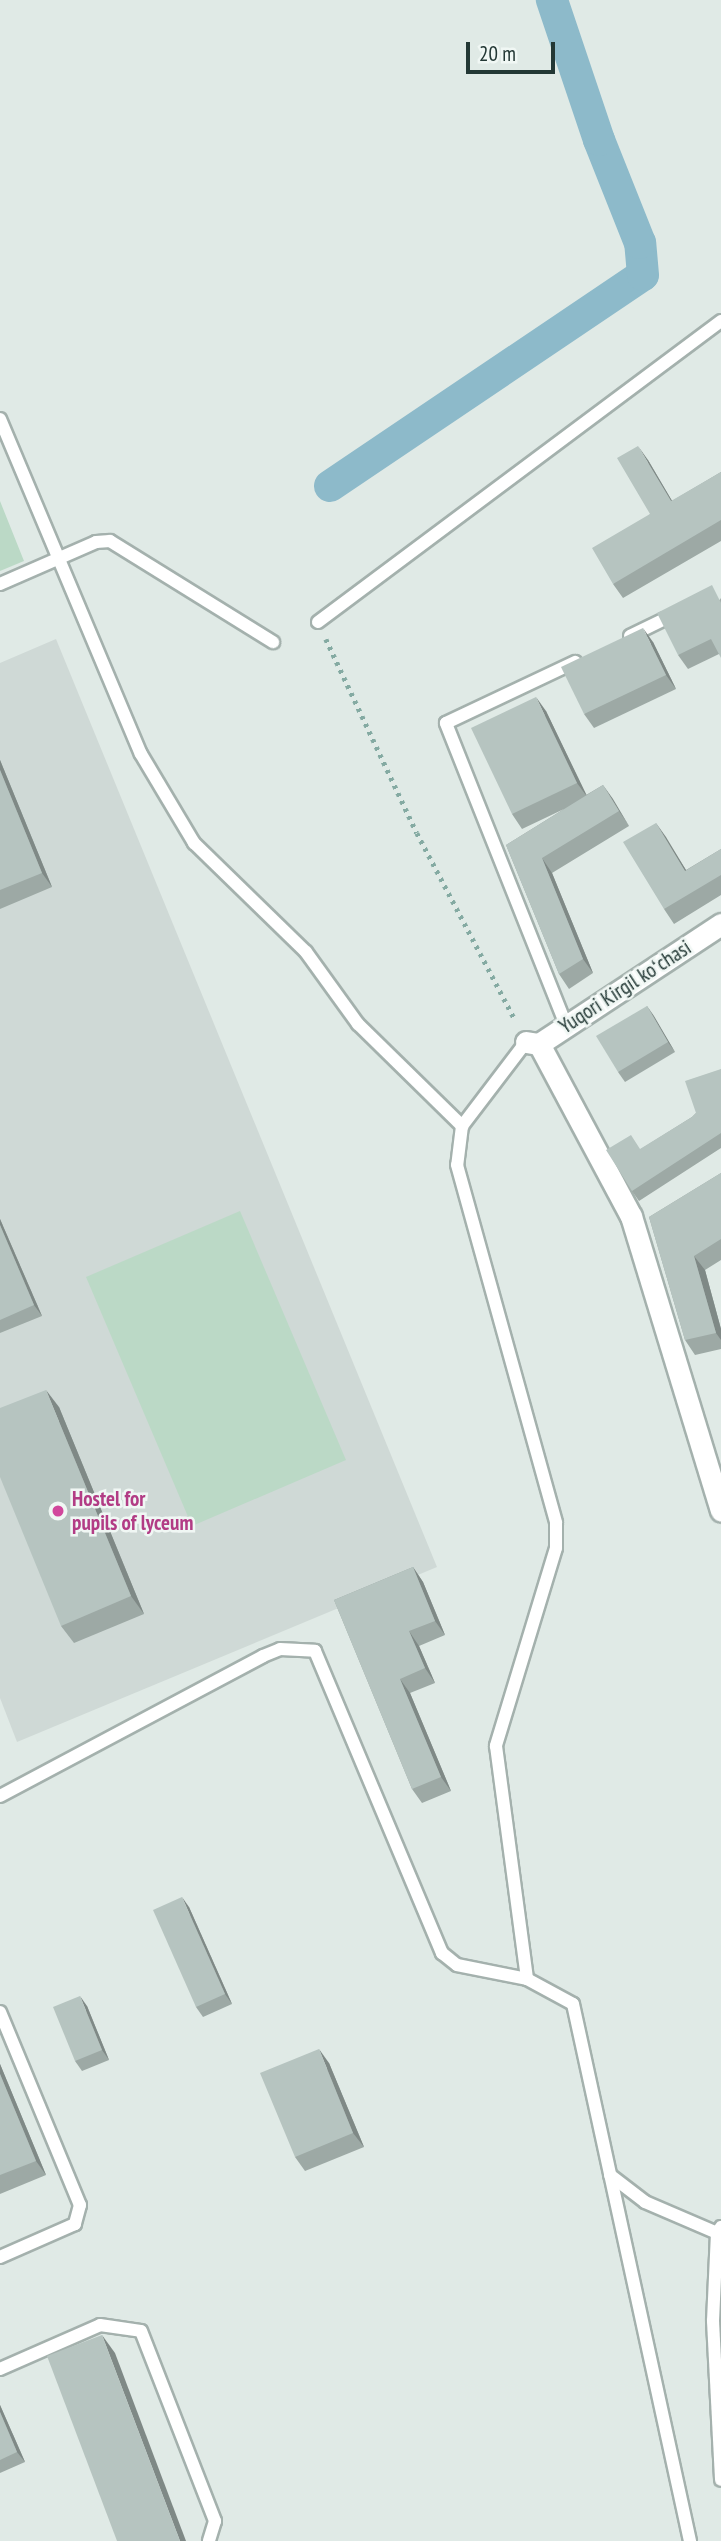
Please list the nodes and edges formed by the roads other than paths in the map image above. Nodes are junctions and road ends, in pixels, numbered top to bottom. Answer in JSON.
{"nodes":[{"id":1,"x":721,"y":321,"type":"edge"},
{"id":2,"x":0,"y":419,"type":"edge"},
{"id":3,"x":57,"y":559,"type":"junction"},
{"id":4,"x":0,"y":584,"type":"edge"},
{"id":5,"x":665,"y":619,"type":"edge"},
{"id":6,"x":318,"y":622,"type":"road end"},
{"id":7,"x":273,"y":642,"type":"dead end"},
{"id":8,"x":616,"y":642,"type":"edge"},
{"id":9,"x":592,"y":654,"type":"edge"},
{"id":10,"x":721,"y":924,"type":"edge"},
{"id":11,"x":566,"y":1025,"type":"junction"},
{"id":12,"x":532,"y":1043,"type":"junction"},
{"id":13,"x":462,"y":1126,"type":"junction"},
{"id":14,"x":658,"y":1222,"type":"edge"},
{"id":15,"x":637,"y":1237,"type":"junction"},
{"id":16,"x":721,"y":1511,"type":"edge"},
{"id":17,"x":0,"y":1796,"type":"edge"},
{"id":18,"x":527,"y":1979,"type":"junction"},
{"id":19,"x":0,"y":2011,"type":"edge"},
{"id":20,"x":610,"y":2175,"type":"junction"},
{"id":21,"x":719,"y":2230,"type":"edge"},
{"id":22,"x":0,"y":2257,"type":"edge"},
{"id":23,"x":0,"y":2370,"type":"edge"},
{"id":24,"x":721,"y":2480,"type":"edge"},
{"id":25,"x":209,"y":2541,"type":"edge"},
{"id":26,"x":691,"y":2541,"type":"edge"}],
"edges":[{"from":1,"to":6,"type":"lane"},
{"from":2,"to":3,"type":"lane"},
{"from":3,"to":4,"type":"lane"},
{"from":3,"to":7,"type":"lane"},
{"from":3,"to":13,"type":"lane"},
{"from":5,"to":8,"type":"lane"},
{"from":9,"to":11,"type":"lane"},
{"from":10,"to":11,"type":"street","name":"Yuqori Kirgil koʻchasi"},
{"from":11,"to":12,"type":"street","name":"Yuqori Kirgil koʻchasi"},
{"from":12,"to":13,"type":"lane"},
{"from":12,"to":15,"type":"street"},
{"from":13,"to":18,"type":"lane"},
{"from":14,"to":15,"type":"street"},
{"from":15,"to":16,"type":"street"},
{"from":17,"to":18,"type":"lane"},
{"from":18,"to":20,"type":"lane"},
{"from":19,"to":22,"type":"lane"},
{"from":20,"to":21,"type":"lane"},
{"from":20,"to":26,"type":"lane"},
{"from":21,"to":24,"type":"lane"},
{"from":23,"to":25,"type":"lane"}]}
